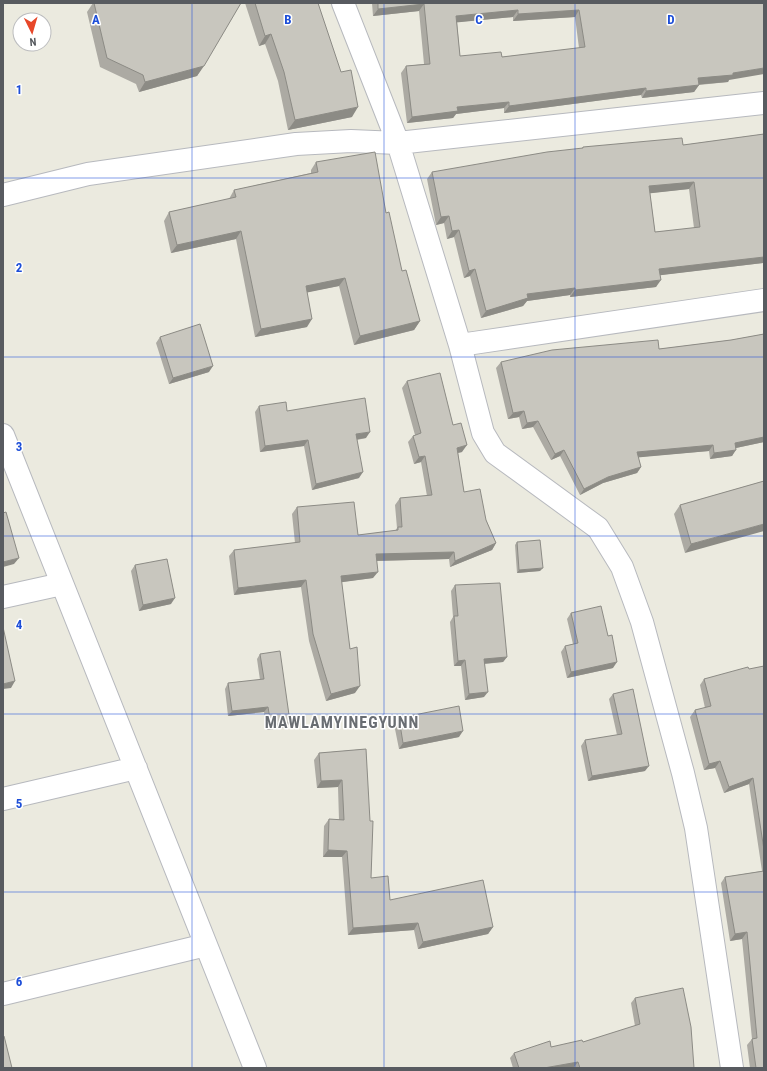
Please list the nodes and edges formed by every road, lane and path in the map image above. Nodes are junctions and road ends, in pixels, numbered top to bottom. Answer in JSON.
{"nodes":[{"id":1,"x":343,"y":3,"type":"edge"},
{"id":2,"x":764,"y":103,"type":"edge"},
{"id":3,"x":398,"y":143,"type":"junction"},
{"id":4,"x":3,"y":195,"type":"edge"},
{"id":5,"x":764,"y":300,"type":"edge"},
{"id":6,"x":460,"y":345,"type":"junction"},
{"id":7,"x":3,"y":435,"type":"edge"},
{"id":8,"x":62,"y":584,"type":"junction"},
{"id":9,"x":3,"y":597,"type":"edge"},
{"id":10,"x":136,"y":768,"type":"junction"},
{"id":11,"x":3,"y":799,"type":"edge"},
{"id":12,"x":206,"y":945,"type":"junction"},
{"id":13,"x":3,"y":994,"type":"edge"},
{"id":14,"x":255,"y":1068,"type":"edge"},
{"id":15,"x":732,"y":1068,"type":"edge"}],
"edges":[{"from":1,"to":3,"type":"street"},
{"from":2,"to":3,"type":"street"},
{"from":3,"to":4,"type":"street"},
{"from":3,"to":6,"type":"street"},
{"from":5,"to":6,"type":"street"},
{"from":6,"to":15,"type":"street"},
{"from":7,"to":8,"type":"street"},
{"from":8,"to":9,"type":"street"},
{"from":8,"to":10,"type":"street"},
{"from":10,"to":11,"type":"street"},
{"from":10,"to":12,"type":"street"},
{"from":12,"to":13,"type":"street"},
{"from":12,"to":14,"type":"street"}]}
